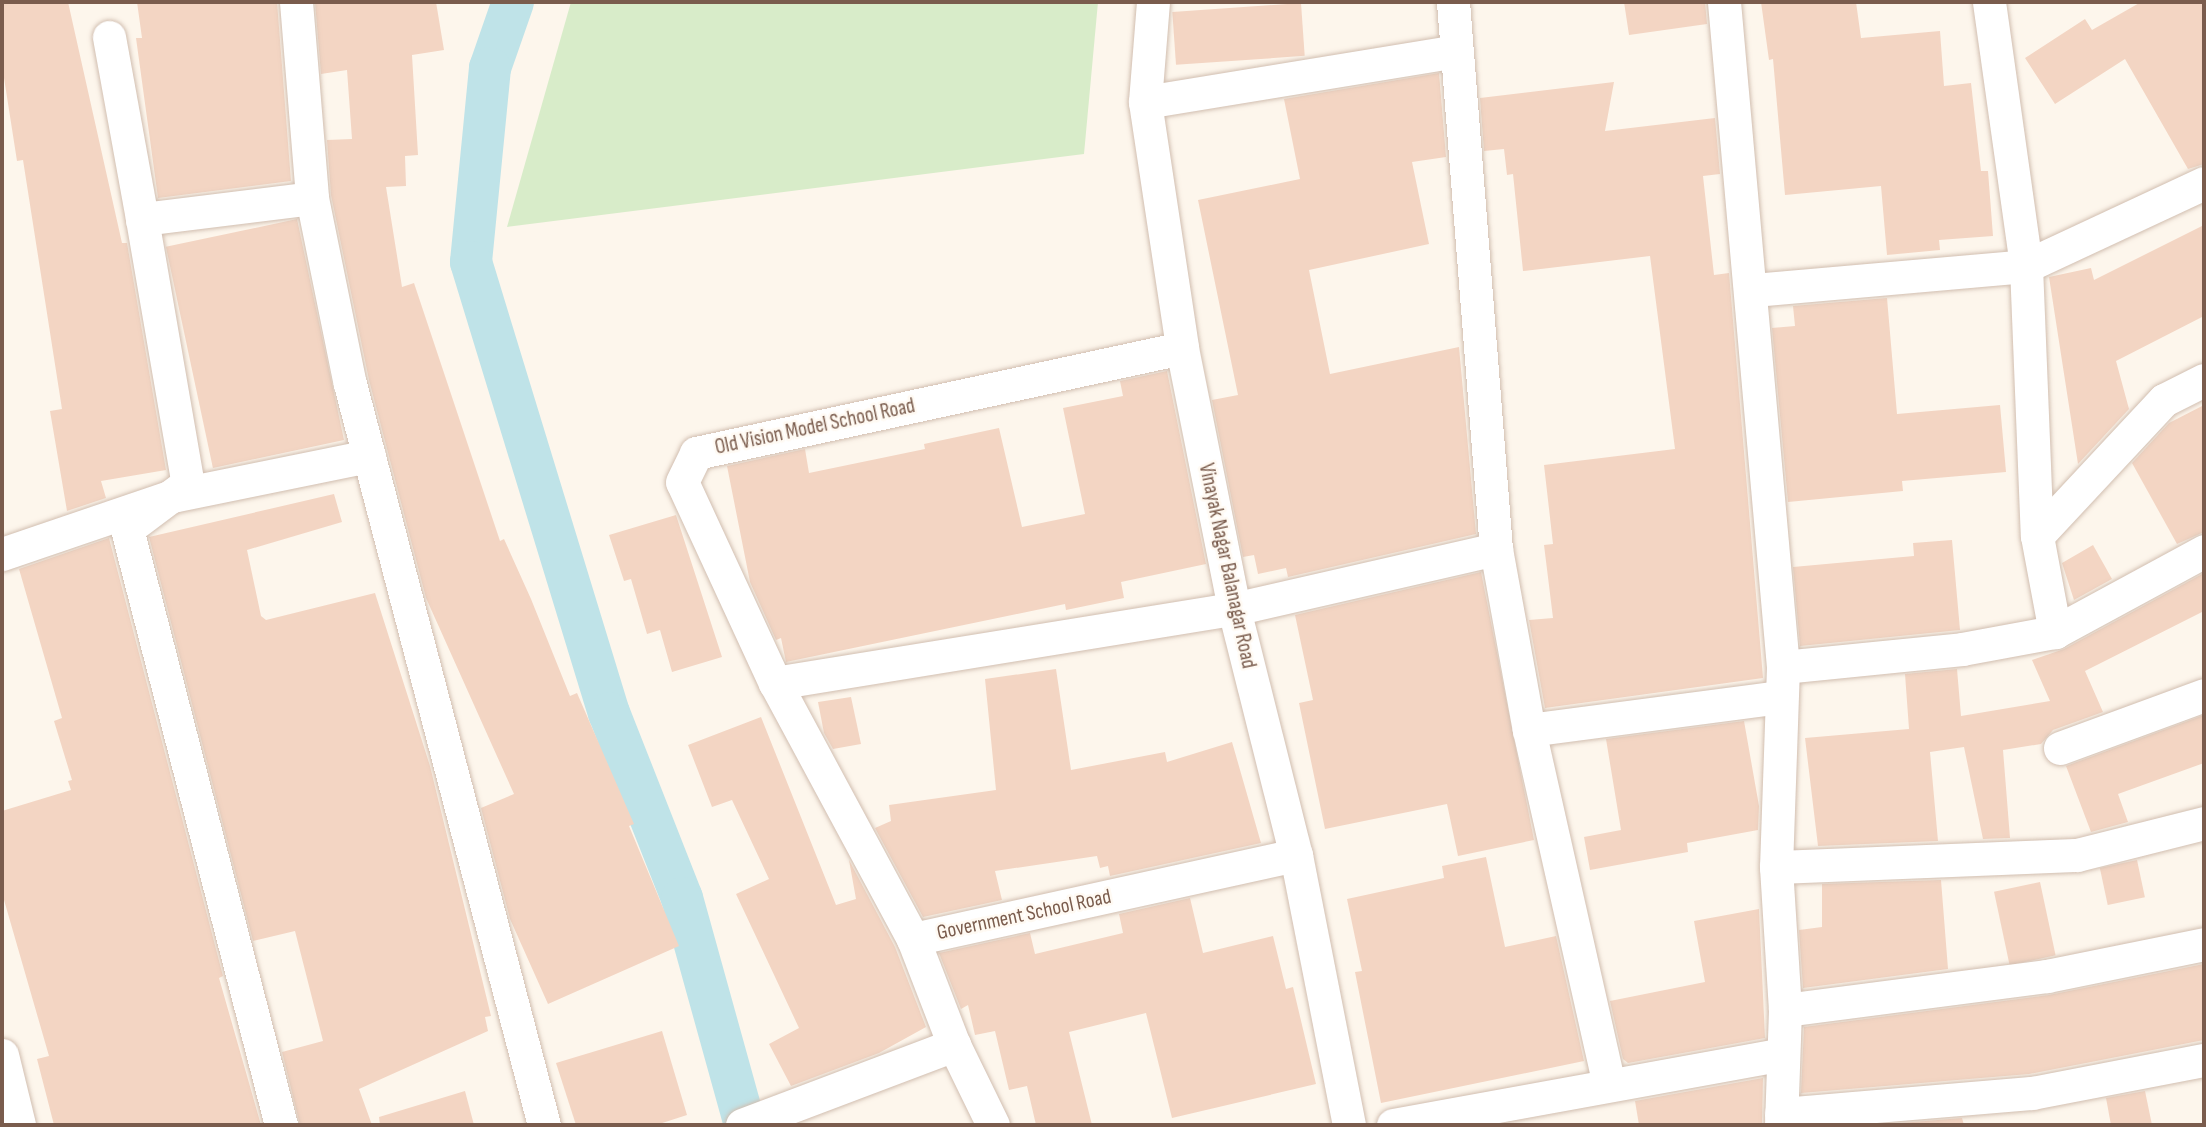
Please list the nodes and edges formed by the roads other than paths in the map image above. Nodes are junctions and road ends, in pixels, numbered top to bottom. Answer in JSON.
{"nodes":[{"id":1,"x":296,"y":2,"type":"edge"},
{"id":2,"x":1153,"y":2,"type":"edge"},
{"id":3,"x":1453,"y":2,"type":"edge"},
{"id":4,"x":1724,"y":2,"type":"edge"},
{"id":5,"x":1989,"y":2,"type":"edge"},
{"id":6,"x":109,"y":37,"type":"dead end"},
{"id":7,"x":1456,"y":51,"type":"junction"},
{"id":8,"x":1144,"y":102,"type":"junction"},
{"id":9,"x":2204,"y":183,"type":"edge"},
{"id":10,"x":312,"y":198,"type":"junction"},
{"id":11,"x":142,"y":219,"type":"junction"},
{"id":12,"x":2026,"y":266,"type":"junction"},
{"id":13,"x":1753,"y":290,"type":"junction"},
{"id":14,"x":1182,"y":348,"type":"junction"},
{"id":15,"x":2204,"y":380,"type":"edge"},
{"id":16,"x":369,"y":456,"type":"junction"},
{"id":17,"x":172,"y":496,"type":"junction"},
{"id":18,"x":2037,"y":536,"type":"junction"},
{"id":19,"x":1496,"y":549,"type":"junction"},
{"id":20,"x":2204,"y":551,"type":"edge"},
{"id":21,"x":2,"y":554,"type":"edge"},
{"id":22,"x":1234,"y":609,"type":"junction"},
{"id":23,"x":2055,"y":632,"type":"junction"},
{"id":24,"x":1782,"y":682,"type":"junction"},
{"id":25,"x":775,"y":683,"type":"junction"},
{"id":26,"x":2204,"y":695,"type":"edge"},
{"id":27,"x":1529,"y":730,"type":"junction"},
{"id":28,"x":2060,"y":748,"type":"dead end"},
{"id":29,"x":2204,"y":823,"type":"edge"},
{"id":30,"x":1296,"y":855,"type":"junction"},
{"id":31,"x":1776,"y":867,"type":"junction"},
{"id":32,"x":913,"y":939,"type":"junction"},
{"id":33,"x":2204,"y":944,"type":"edge"},
{"id":34,"x":1784,"y":1010,"type":"junction"},
{"id":35,"x":954,"y":1045,"type":"junction"},
{"id":36,"x":2,"y":1055,"type":"edge"},
{"id":37,"x":1780,"y":1055,"type":"junction"},
{"id":38,"x":2204,"y":1060,"type":"edge"},
{"id":39,"x":1609,"y":1084,"type":"junction"},
{"id":40,"x":1781,"y":1120,"type":"edge"},
{"id":41,"x":19,"y":1125,"type":"edge"},
{"id":42,"x":281,"y":1125,"type":"edge"},
{"id":43,"x":544,"y":1125,"type":"edge"},
{"id":44,"x":742,"y":1125,"type":"edge"},
{"id":45,"x":993,"y":1125,"type":"edge"},
{"id":46,"x":1349,"y":1125,"type":"edge"},
{"id":47,"x":1393,"y":1125,"type":"edge"}],
"edges":[{"from":1,"to":10,"type":"street"},
{"from":2,"to":8,"type":"street","name":"Vinayak Nagar Balanagar Road"},
{"from":3,"to":7,"type":"street"},
{"from":4,"to":13,"type":"street"},
{"from":5,"to":12,"type":"street"},
{"from":6,"to":11,"type":"street"},
{"from":7,"to":8,"type":"street"},
{"from":7,"to":19,"type":"street"},
{"from":8,"to":14,"type":"street","name":"Vinayak Nagar Balanagar Road"},
{"from":9,"to":12,"type":"street"},
{"from":10,"to":11,"type":"street"},
{"from":10,"to":16,"type":"street"},
{"from":11,"to":17,"type":"street"},
{"from":12,"to":13,"type":"street"},
{"from":12,"to":18,"type":"street"},
{"from":13,"to":24,"type":"street"},
{"from":14,"to":22,"type":"street","name":"Vinayak Nagar Balanagar Road"},
{"from":14,"to":25,"type":"street","name":"Old Vision Model School Road"},
{"from":15,"to":18,"type":"street"},
{"from":16,"to":17,"type":"street"},
{"from":16,"to":43,"type":"street"},
{"from":17,"to":21,"type":"street"},
{"from":17,"to":42,"type":"street"},
{"from":18,"to":23,"type":"street"},
{"from":19,"to":22,"type":"street"},
{"from":19,"to":27,"type":"street"},
{"from":20,"to":23,"type":"street"},
{"from":22,"to":25,"type":"street"},
{"from":22,"to":30,"type":"street","name":"Vinayak Nagar Balanagar Road"},
{"from":23,"to":24,"type":"street"},
{"from":24,"to":27,"type":"street"},
{"from":24,"to":31,"type":"street"},
{"from":25,"to":32,"type":"street","name":"Government School Road"},
{"from":26,"to":28,"type":"street"},
{"from":27,"to":39,"type":"street"},
{"from":29,"to":31,"type":"street"},
{"from":30,"to":32,"type":"street","name":"Government School Road"},
{"from":30,"to":46,"type":"street","name":"Vinayak Nagar Balanagar Road"},
{"from":31,"to":34,"type":"street"},
{"from":32,"to":35,"type":"street"},
{"from":33,"to":34,"type":"street"},
{"from":34,"to":37,"type":"street"},
{"from":35,"to":44,"type":"street"},
{"from":35,"to":45,"type":"street"},
{"from":36,"to":41,"type":"street"},
{"from":37,"to":39,"type":"street"},
{"from":37,"to":40,"type":"street"},
{"from":38,"to":40,"type":"street"},
{"from":39,"to":47,"type":"street"}]}
